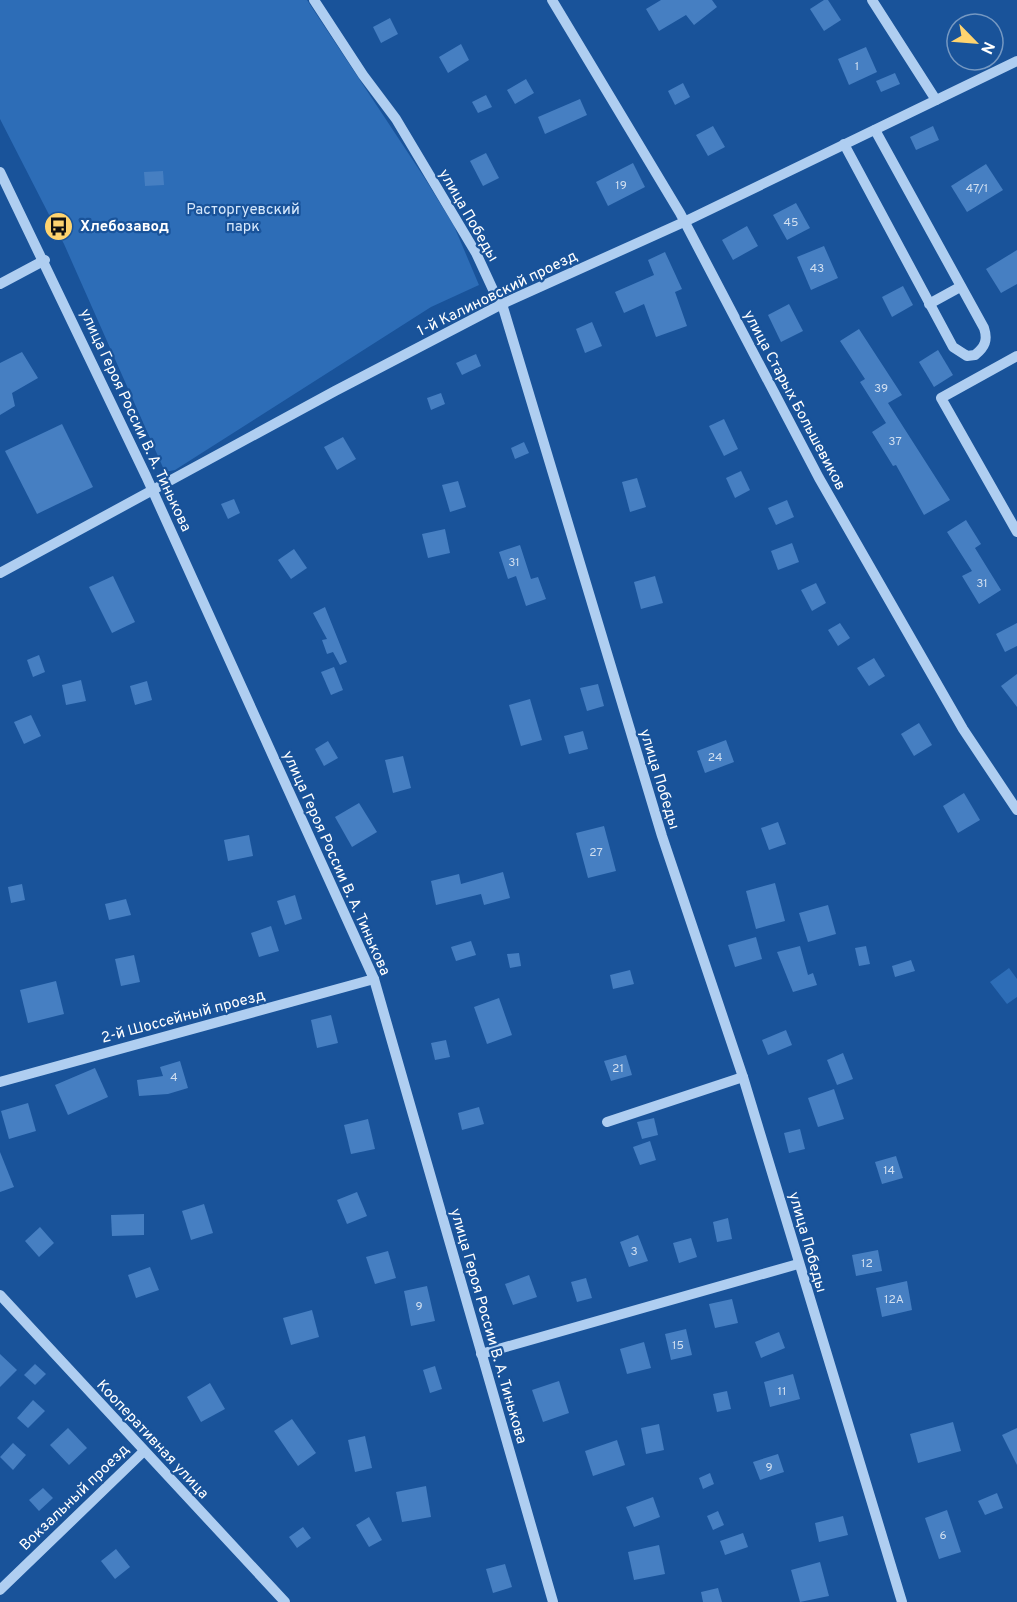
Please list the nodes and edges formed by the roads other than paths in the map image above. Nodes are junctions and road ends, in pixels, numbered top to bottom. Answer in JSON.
{"nodes":[{"id":1,"x":314,"y":0,"type":"edge"},
{"id":2,"x":552,"y":0,"type":"edge"},
{"id":3,"x":872,"y":0,"type":"edge"},
{"id":4,"x":1017,"y":61,"type":"edge"},
{"id":5,"x":936,"y":100,"type":"junction"},
{"id":6,"x":875,"y":130,"type":"junction"},
{"id":7,"x":844,"y":144,"type":"junction"},
{"id":8,"x":0,"y":172,"type":"edge"},
{"id":9,"x":684,"y":222,"type":"junction"},
{"id":10,"x":45,"y":260,"type":"junction"},
{"id":11,"x":0,"y":284,"type":"edge"},
{"id":12,"x":960,"y":287,"type":"junction"},
{"id":13,"x":502,"y":304,"type":"junction"},
{"id":14,"x":929,"y":304,"type":"junction"},
{"id":15,"x":1017,"y":356,"type":"edge"},
{"id":16,"x":153,"y":491,"type":"junction"},
{"id":17,"x":1017,"y":532,"type":"edge"},
{"id":18,"x":0,"y":573,"type":"edge"},
{"id":19,"x":1017,"y":810,"type":"edge"},
{"id":20,"x":374,"y":979,"type":"junction"},
{"id":21,"x":742,"y":1077,"type":"junction"},
{"id":22,"x":0,"y":1082,"type":"edge"},
{"id":23,"x":607,"y":1122,"type":"dead end"},
{"id":24,"x":798,"y":1264,"type":"junction"},
{"id":25,"x":0,"y":1295,"type":"edge"},
{"id":26,"x":481,"y":1354,"type":"junction"},
{"id":27,"x":144,"y":1451,"type":"junction"},
{"id":28,"x":0,"y":1590,"type":"edge"},
{"id":29,"x":285,"y":1602,"type":"edge"},
{"id":30,"x":553,"y":1602,"type":"edge"},
{"id":31,"x":902,"y":1602,"type":"edge"}],
"edges":[{"from":1,"to":13,"type":"street","name":"улица Победы"},
{"from":2,"to":9,"type":"street","name":"улица Старых Большевиков"},
{"from":3,"to":5,"type":"street"},
{"from":4,"to":5,"type":"street","name":"1-й Калиновский проезд"},
{"from":5,"to":6,"type":"street","name":"1-й Калиновский проезд"},
{"from":6,"to":7,"type":"street","name":"1-й Калиновский проезд"},
{"from":6,"to":12,"type":"street"},
{"from":7,"to":9,"type":"street","name":"1-й Калиновский проезд"},
{"from":7,"to":14,"type":"street"},
{"from":8,"to":10,"type":"street","name":"улица Героя России В. А. Тинькова"},
{"from":9,"to":13,"type":"street","name":"1-й Калиновский проезд"},
{"from":9,"to":19,"type":"street","name":"улица Старых Большевиков"},
{"from":10,"to":11,"type":"street"},
{"from":10,"to":16,"type":"street","name":"улица Героя России В. А. Тинькова"},
{"from":12,"to":14,"type":"street"},
{"from":12,"to":14,"type":"street"},
{"from":13,"to":16,"type":"street","name":"1-й Калиновский проезд"},
{"from":13,"to":21,"type":"street","name":"улица Победы"},
{"from":15,"to":17,"type":"street"},
{"from":16,"to":18,"type":"street","name":"1-й Калиновский проезд"},
{"from":16,"to":20,"type":"street","name":"улица Героя России В. А. Тинькова"},
{"from":20,"to":22,"type":"street","name":"2-й Шоссейный проезд"},
{"from":20,"to":26,"type":"street","name":"улица Героя России В. А. Тинькова"},
{"from":21,"to":23,"type":"street"},
{"from":21,"to":24,"type":"street","name":"улица Победы"},
{"from":24,"to":26,"type":"street"},
{"from":24,"to":31,"type":"street","name":"улица Победы"},
{"from":25,"to":27,"type":"street","name":"Кооперативная улица"},
{"from":26,"to":30,"type":"street","name":"улица Героя России В. А. Тинькова"},
{"from":27,"to":28,"type":"street","name":"Вокзальный проезд"},
{"from":27,"to":29,"type":"street","name":"Кооперативная улица"}]}
